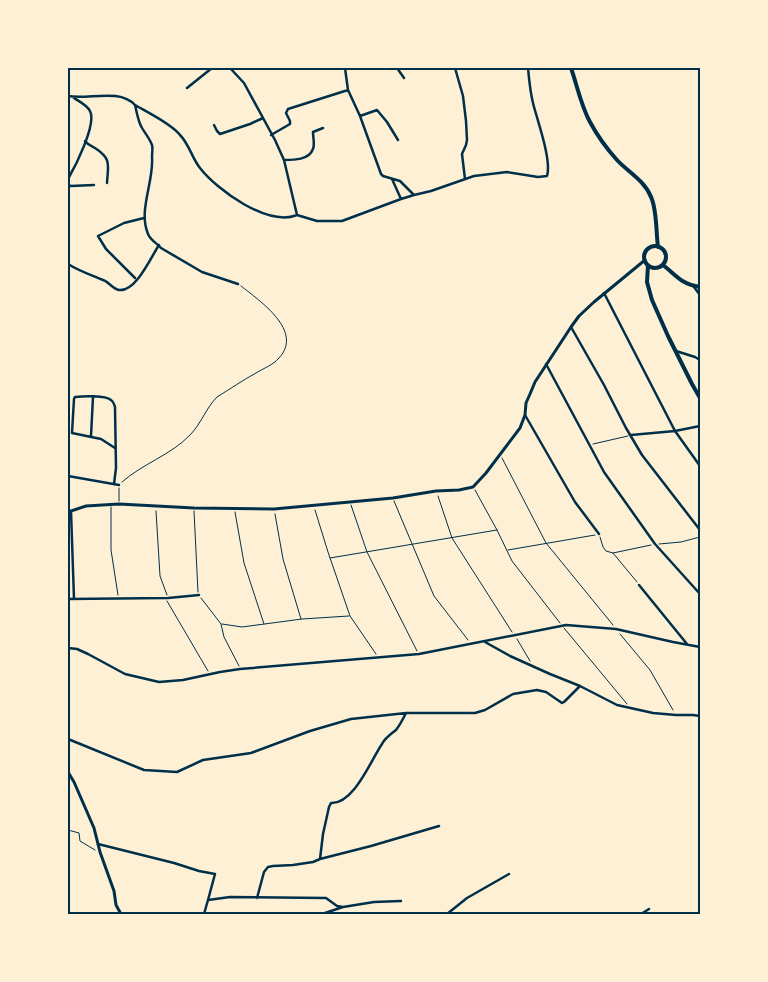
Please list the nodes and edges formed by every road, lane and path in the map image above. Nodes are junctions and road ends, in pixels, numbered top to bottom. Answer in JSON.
{"nodes":[{"id":1,"x":212,"y":68,"type":"edge"},
{"id":2,"x":230,"y":68,"type":"edge"},
{"id":3,"x":345,"y":68,"type":"edge"},
{"id":4,"x":397,"y":68,"type":"edge"},
{"id":5,"x":455,"y":68,"type":"edge"},
{"id":6,"x":528,"y":68,"type":"edge"},
{"id":7,"x":571,"y":68,"type":"edge"},
{"id":8,"x":404,"y":78,"type":"dead end"},
{"id":9,"x":187,"y":88,"type":"dead end"},
{"id":10,"x":348,"y":90,"type":"junction"},
{"id":11,"x":68,"y":96,"type":"edge"},
{"id":12,"x":73,"y":98,"type":"junction"},
{"id":13,"x":135,"y":105,"type":"junction"},
{"id":14,"x":360,"y":116,"type":"junction"},
{"id":15,"x":263,"y":118,"type":"junction"},
{"id":16,"x":214,"y":125,"type":"dead end"},
{"id":17,"x":323,"y":128,"type":"dead end"},
{"id":18,"x":271,"y":135,"type":"junction"},
{"id":19,"x":398,"y":140,"type":"dead end"},
{"id":20,"x":86,"y":141,"type":"junction"},
{"id":21,"x":284,"y":160,"type":"junction"},
{"id":22,"x":69,"y":174,"type":"edge"},
{"id":23,"x":392,"y":178,"type":"junction"},
{"id":24,"x":465,"y":178,"type":"junction"},
{"id":25,"x":68,"y":179,"type":"edge"},
{"id":26,"x":107,"y":183,"type":"dead end"},
{"id":27,"x":68,"y":185,"type":"edge"},
{"id":28,"x":94,"y":185,"type":"dead end"},
{"id":29,"x":414,"y":195,"type":"junction"},
{"id":30,"x":401,"y":199,"type":"junction"},
{"id":31,"x":296,"y":215,"type":"junction"},
{"id":32,"x":144,"y":218,"type":"junction"},
{"id":33,"x":159,"y":245,"type":"junction"},
{"id":34,"x":658,"y":247,"type":"junction"},
{"id":35,"x":645,"y":260,"type":"junction"},
{"id":36,"x":68,"y":264,"type":"edge"},
{"id":37,"x":648,"y":265,"type":"junction"},
{"id":38,"x":663,"y":265,"type":"junction"},
{"id":39,"x":135,"y":278,"type":"dead end"},
{"id":40,"x":238,"y":284,"type":"joint"},
{"id":41,"x":693,"y":286,"type":"junction"},
{"id":42,"x":700,"y":287,"type":"edge"},
{"id":43,"x":604,"y":293,"type":"junction"},
{"id":44,"x":700,"y":295,"type":"edge"},
{"id":45,"x":571,"y":327,"type":"junction"},
{"id":46,"x":676,"y":351,"type":"junction"},
{"id":47,"x":700,"y":360,"type":"edge"},
{"id":48,"x":546,"y":364,"type":"junction"},
{"id":49,"x":93,"y":397,"type":"junction"},
{"id":50,"x":700,"y":398,"type":"edge"},
{"id":51,"x":525,"y":415,"type":"junction"},
{"id":52,"x":700,"y":426,"type":"edge"},
{"id":53,"x":675,"y":432,"type":"junction"},
{"id":54,"x":631,"y":435,"type":"junction"},
{"id":55,"x":91,"y":436,"type":"junction"},
{"id":56,"x":590,"y":445,"type":"junction"},
{"id":57,"x":116,"y":448,"type":"junction"},
{"id":58,"x":500,"y":454,"type":"junction"},
{"id":59,"x":700,"y":466,"type":"edge"},
{"id":60,"x":68,"y":476,"type":"edge"},
{"id":61,"x":114,"y":484,"type":"junction"},
{"id":62,"x":119,"y":485,"type":"junction"},
{"id":63,"x":473,"y":487,"type":"junction"},
{"id":64,"x":436,"y":491,"type":"junction"},
{"id":65,"x":393,"y":498,"type":"junction"},
{"id":66,"x":350,"y":502,"type":"junction"},
{"id":67,"x":119,"y":504,"type":"junction"},
{"id":68,"x":111,"y":505,"type":"junction"},
{"id":69,"x":156,"y":506,"type":"junction"},
{"id":70,"x":313,"y":506,"type":"junction"},
{"id":71,"x":194,"y":508,"type":"junction"},
{"id":72,"x":235,"y":508,"type":"junction"},
{"id":73,"x":274,"y":509,"type":"junction"},
{"id":74,"x":69,"y":511,"type":"edge"},
{"id":75,"x":497,"y":530,"type":"junction"},
{"id":76,"x":700,"y":530,"type":"edge"},
{"id":77,"x":599,"y":534,"type":"junction"},
{"id":78,"x":452,"y":538,"type":"junction"},
{"id":79,"x":546,"y":543,"type":"junction"},
{"id":80,"x":412,"y":545,"type":"junction"},
{"id":81,"x":507,"y":550,"type":"junction"},
{"id":82,"x":366,"y":552,"type":"junction"},
{"id":83,"x":330,"y":558,"type":"junction"},
{"id":84,"x":639,"y":585,"type":"joint"},
{"id":85,"x":700,"y":594,"type":"edge"},
{"id":86,"x":199,"y":595,"type":"junction"},
{"id":87,"x":118,"y":598,"type":"junction"},
{"id":88,"x":167,"y":598,"type":"junction"},
{"id":89,"x":68,"y":599,"type":"edge"},
{"id":90,"x":74,"y":599,"type":"junction"},
{"id":91,"x":350,"y":616,"type":"junction"},
{"id":92,"x":302,"y":619,"type":"junction"},
{"id":93,"x":221,"y":624,"type":"junction"},
{"id":94,"x":264,"y":625,"type":"junction"},
{"id":95,"x":562,"y":626,"type":"junction"},
{"id":96,"x":616,"y":628,"type":"junction"},
{"id":97,"x":514,"y":636,"type":"junction"},
{"id":98,"x":484,"y":642,"type":"junction"},
{"id":99,"x":471,"y":644,"type":"junction"},
{"id":100,"x":687,"y":644,"type":"junction"},
{"id":101,"x":68,"y":648,"type":"edge"},
{"id":102,"x":700,"y":648,"type":"edge"},
{"id":103,"x":418,"y":654,"type":"junction"},
{"id":104,"x":700,"y":655,"type":"edge"},
{"id":105,"x":378,"y":657,"type":"junction"},
{"id":106,"x":533,"y":666,"type":"junction"},
{"id":107,"x":240,"y":668,"type":"junction"},
{"id":108,"x":210,"y":674,"type":"junction"},
{"id":109,"x":580,"y":686,"type":"junction"},
{"id":110,"x":631,"y":708,"type":"junction"},
{"id":111,"x":406,"y":713,"type":"junction"},
{"id":112,"x":676,"y":716,"type":"junction"},
{"id":113,"x":700,"y":716,"type":"edge"},
{"id":114,"x":68,"y":739,"type":"edge"},
{"id":115,"x":68,"y":772,"type":"edge"},
{"id":116,"x":439,"y":826,"type":"dead end"},
{"id":117,"x":68,"y":830,"type":"edge"},
{"id":118,"x":98,"y":844,"type":"junction"},
{"id":119,"x":100,"y":852,"type":"junction"},
{"id":120,"x":320,"y":859,"type":"junction"},
{"id":121,"x":509,"y":874,"type":"dead end"},
{"id":122,"x":257,"y":898,"type":"junction"},
{"id":123,"x":208,"y":900,"type":"junction"},
{"id":124,"x":401,"y":901,"type":"dead end"},
{"id":125,"x":342,"y":907,"type":"junction"},
{"id":126,"x":649,"y":909,"type":"dead end"},
{"id":127,"x":121,"y":914,"type":"edge"},
{"id":128,"x":204,"y":914,"type":"edge"},
{"id":129,"x":322,"y":914,"type":"edge"},
{"id":130,"x":447,"y":914,"type":"edge"},
{"id":131,"x":641,"y":914,"type":"edge"}],
"edges":[{"from":1,"to":9,"type":"street"},
{"from":2,"to":15,"type":"street"},
{"from":3,"to":10,"type":"street"},
{"from":4,"to":8,"type":"street"},
{"from":5,"to":24,"type":"street"},
{"from":6,"to":24,"type":"street"},
{"from":7,"to":34,"type":"main road"},
{"from":10,"to":14,"type":"street"},
{"from":10,"to":18,"type":"street"},
{"from":11,"to":12,"type":"street"},
{"from":12,"to":13,"type":"street"},
{"from":12,"to":20,"type":"street"},
{"from":13,"to":31,"type":"street"},
{"from":13,"to":32,"type":"street"},
{"from":14,"to":19,"type":"street"},
{"from":14,"to":23,"type":"street"},
{"from":15,"to":16,"type":"street"},
{"from":15,"to":18,"type":"street"},
{"from":17,"to":21,"type":"street"},
{"from":18,"to":21,"type":"street"},
{"from":20,"to":22,"type":"street"},
{"from":20,"to":26,"type":"street"},
{"from":21,"to":31,"type":"street"},
{"from":22,"to":25,"type":"street"},
{"from":23,"to":29,"type":"street"},
{"from":23,"to":30,"type":"street"},
{"from":24,"to":29,"type":"street"},
{"from":27,"to":28,"type":"street"},
{"from":29,"to":30,"type":"street"},
{"from":30,"to":31,"type":"street"},
{"from":32,"to":33,"type":"street"},
{"from":32,"to":39,"type":"street"},
{"from":33,"to":36,"type":"street"},
{"from":33,"to":40,"type":"street"},
{"from":34,"to":35,"type":"main road"},
{"from":34,"to":38,"type":"main road"},
{"from":35,"to":37,"type":"main road"},
{"from":35,"to":43,"type":"street"},
{"from":37,"to":38,"type":"main road"},
{"from":37,"to":46,"type":"main road"},
{"from":38,"to":41,"type":"main road"},
{"from":40,"to":62,"type":"path"},
{"from":41,"to":42,"type":"main road"},
{"from":41,"to":44,"type":"street"},
{"from":43,"to":45,"type":"street"},
{"from":43,"to":53,"type":"street"},
{"from":45,"to":48,"type":"street"},
{"from":45,"to":54,"type":"street"},
{"from":46,"to":47,"type":"street"},
{"from":46,"to":50,"type":"main road"},
{"from":48,"to":51,"type":"street"},
{"from":48,"to":56,"type":"street"},
{"from":49,"to":55,"type":"street"},
{"from":49,"to":55,"type":"street"},
{"from":49,"to":57,"type":"street"},
{"from":51,"to":58,"type":"street"},
{"from":51,"to":77,"type":"street"},
{"from":52,"to":53,"type":"street"},
{"from":53,"to":54,"type":"street"},
{"from":53,"to":59,"type":"street"},
{"from":54,"to":56,"type":"path"},
{"from":54,"to":76,"type":"street"},
{"from":55,"to":57,"type":"street"},
{"from":56,"to":85,"type":"street"},
{"from":57,"to":61,"type":"street"},
{"from":58,"to":63,"type":"street"},
{"from":58,"to":79,"type":"path"},
{"from":60,"to":61,"type":"street"},
{"from":61,"to":62,"type":"street"},
{"from":62,"to":67,"type":"path"},
{"from":63,"to":64,"type":"street"},
{"from":63,"to":75,"type":"path"},
{"from":64,"to":65,"type":"street"},
{"from":64,"to":78,"type":"path"},
{"from":65,"to":66,"type":"street"},
{"from":65,"to":80,"type":"path"},
{"from":66,"to":70,"type":"street"},
{"from":66,"to":82,"type":"path"},
{"from":67,"to":68,"type":"street"},
{"from":67,"to":69,"type":"street"},
{"from":68,"to":74,"type":"street"},
{"from":68,"to":87,"type":"path"},
{"from":69,"to":71,"type":"street"},
{"from":69,"to":88,"type":"path"},
{"from":70,"to":73,"type":"street"},
{"from":70,"to":83,"type":"path"},
{"from":71,"to":72,"type":"street"},
{"from":71,"to":86,"type":"path"},
{"from":72,"to":73,"type":"street"},
{"from":72,"to":94,"type":"path"},
{"from":73,"to":92,"type":"path"},
{"from":74,"to":90,"type":"street"},
{"from":75,"to":78,"type":"path"},
{"from":75,"to":81,"type":"path"},
{"from":77,"to":79,"type":"path"},
{"from":77,"to":84,"type":"path"},
{"from":78,"to":80,"type":"path"},
{"from":78,"to":97,"type":"path"},
{"from":79,"to":81,"type":"path"},
{"from":79,"to":96,"type":"path"},
{"from":80,"to":82,"type":"path"},
{"from":80,"to":99,"type":"path"},
{"from":81,"to":95,"type":"path"},
{"from":82,"to":83,"type":"path"},
{"from":82,"to":103,"type":"path"},
{"from":83,"to":91,"type":"path"},
{"from":84,"to":100,"type":"street"},
{"from":86,"to":88,"type":"street"},
{"from":86,"to":93,"type":"path"},
{"from":87,"to":88,"type":"street"},
{"from":87,"to":90,"type":"street"},
{"from":88,"to":108,"type":"path"},
{"from":89,"to":90,"type":"street"},
{"from":91,"to":92,"type":"path"},
{"from":91,"to":105,"type":"path"},
{"from":92,"to":94,"type":"path"},
{"from":93,"to":94,"type":"path"},
{"from":93,"to":107,"type":"path"},
{"from":95,"to":96,"type":"street"},
{"from":95,"to":97,"type":"street"},
{"from":95,"to":110,"type":"path"},
{"from":96,"to":100,"type":"street"},
{"from":96,"to":112,"type":"path"},
{"from":97,"to":98,"type":"street"},
{"from":97,"to":106,"type":"path"},
{"from":98,"to":99,"type":"street"},
{"from":98,"to":106,"type":"street"},
{"from":99,"to":103,"type":"street"},
{"from":100,"to":102,"type":"street"},
{"from":101,"to":108,"type":"street"},
{"from":102,"to":104,"type":"street"},
{"from":103,"to":105,"type":"street"},
{"from":105,"to":107,"type":"street"},
{"from":106,"to":109,"type":"street"},
{"from":107,"to":108,"type":"street"},
{"from":109,"to":110,"type":"street"},
{"from":109,"to":111,"type":"street"},
{"from":110,"to":112,"type":"street"},
{"from":111,"to":114,"type":"street"},
{"from":111,"to":120,"type":"street"},
{"from":112,"to":113,"type":"street"},
{"from":115,"to":118,"type":"street"},
{"from":116,"to":120,"type":"street"},
{"from":117,"to":119,"type":"path"},
{"from":118,"to":119,"type":"street"},
{"from":118,"to":123,"type":"street"},
{"from":119,"to":127,"type":"street"},
{"from":120,"to":122,"type":"street"},
{"from":121,"to":130,"type":"street"},
{"from":122,"to":123,"type":"street"},
{"from":122,"to":125,"type":"street"},
{"from":123,"to":128,"type":"street"},
{"from":124,"to":125,"type":"street"},
{"from":125,"to":129,"type":"street"},
{"from":126,"to":131,"type":"street"}]}
